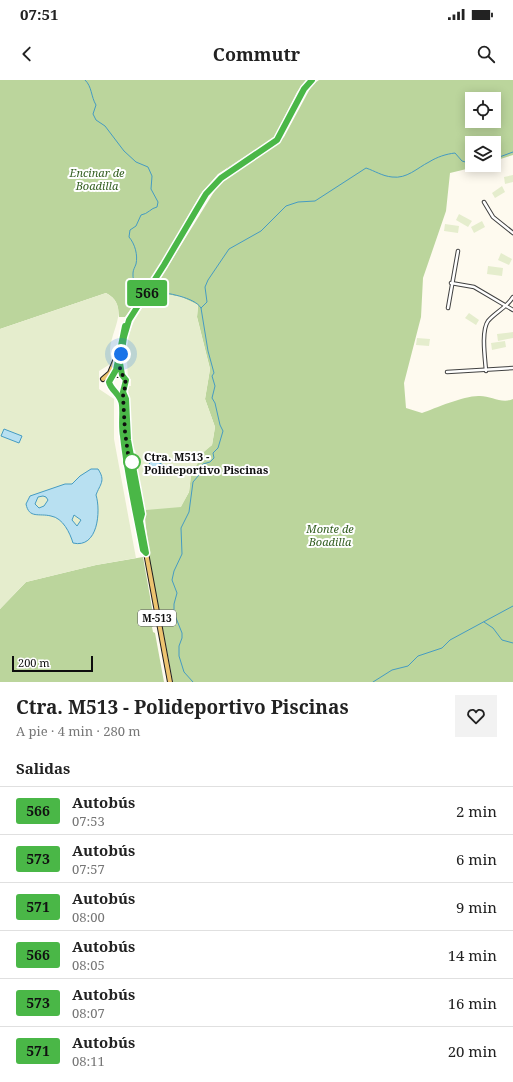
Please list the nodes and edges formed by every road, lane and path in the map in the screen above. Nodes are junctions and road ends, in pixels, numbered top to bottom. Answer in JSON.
{"nodes":[{"id":1,"x":312,"y":80,"type":"edge"},
{"id":2,"x":484,"y":202,"type":"dead end"},
{"id":3,"x":513,"y":233,"type":"edge"},
{"id":4,"x":458,"y":251,"type":"dead end"},
{"id":5,"x":451,"y":283,"type":"junction"},
{"id":6,"x":513,"y":297,"type":"edge"},
{"id":7,"x":508,"y":306,"type":"junction"},
{"id":8,"x":448,"y":308,"type":"dead end"},
{"id":9,"x":513,"y":310,"type":"edge"},
{"id":10,"x":129,"y":320,"type":"junction"},
{"id":11,"x":124,"y":330,"type":"junction"},
{"id":12,"x":513,"y":368,"type":"edge"},
{"id":13,"x":486,"y":371,"type":"junction"},
{"id":14,"x":447,"y":372,"type":"dead end"},
{"id":15,"x":122,"y":375,"type":"junction"},
{"id":16,"x":111,"y":377,"type":"junction"},
{"id":17,"x":102,"y":379,"type":"dead end"},
{"id":18,"x":124,"y":388,"type":"junction"},
{"id":19,"x":116,"y":390,"type":"junction"},
{"id":20,"x":124,"y":424,"type":"junction"},
{"id":21,"x":170,"y":682,"type":"edge"}],
"edges":[{"from":1,"to":10,"type":"main road","number":"M-513"},
{"from":2,"to":3,"type":"street"},
{"from":4,"to":5,"type":"street"},
{"from":5,"to":7,"type":"street"},
{"from":5,"to":8,"type":"street"},
{"from":6,"to":7,"type":"street"},
{"from":7,"to":9,"type":"street"},
{"from":7,"to":13,"type":"street"},
{"from":10,"to":11,"type":"main road","number":"M-513"},
{"from":10,"to":15,"type":"main road","number":"M-513"},
{"from":11,"to":16,"type":"main road","number":"M-513"},
{"from":11,"to":17,"type":"main road"},
{"from":12,"to":13,"type":"street"},
{"from":13,"to":14,"type":"street"},
{"from":15,"to":16,"type":"main road"},
{"from":15,"to":18,"type":"main road","number":"M-513"},
{"from":16,"to":19,"type":"main road","number":"M-513"},
{"from":18,"to":19,"type":"main road"},
{"from":18,"to":20,"type":"main road","number":"M-513"},
{"from":19,"to":20,"type":"main road","number":"M-513"},
{"from":20,"to":21,"type":"main road","number":"M-513"}]}
